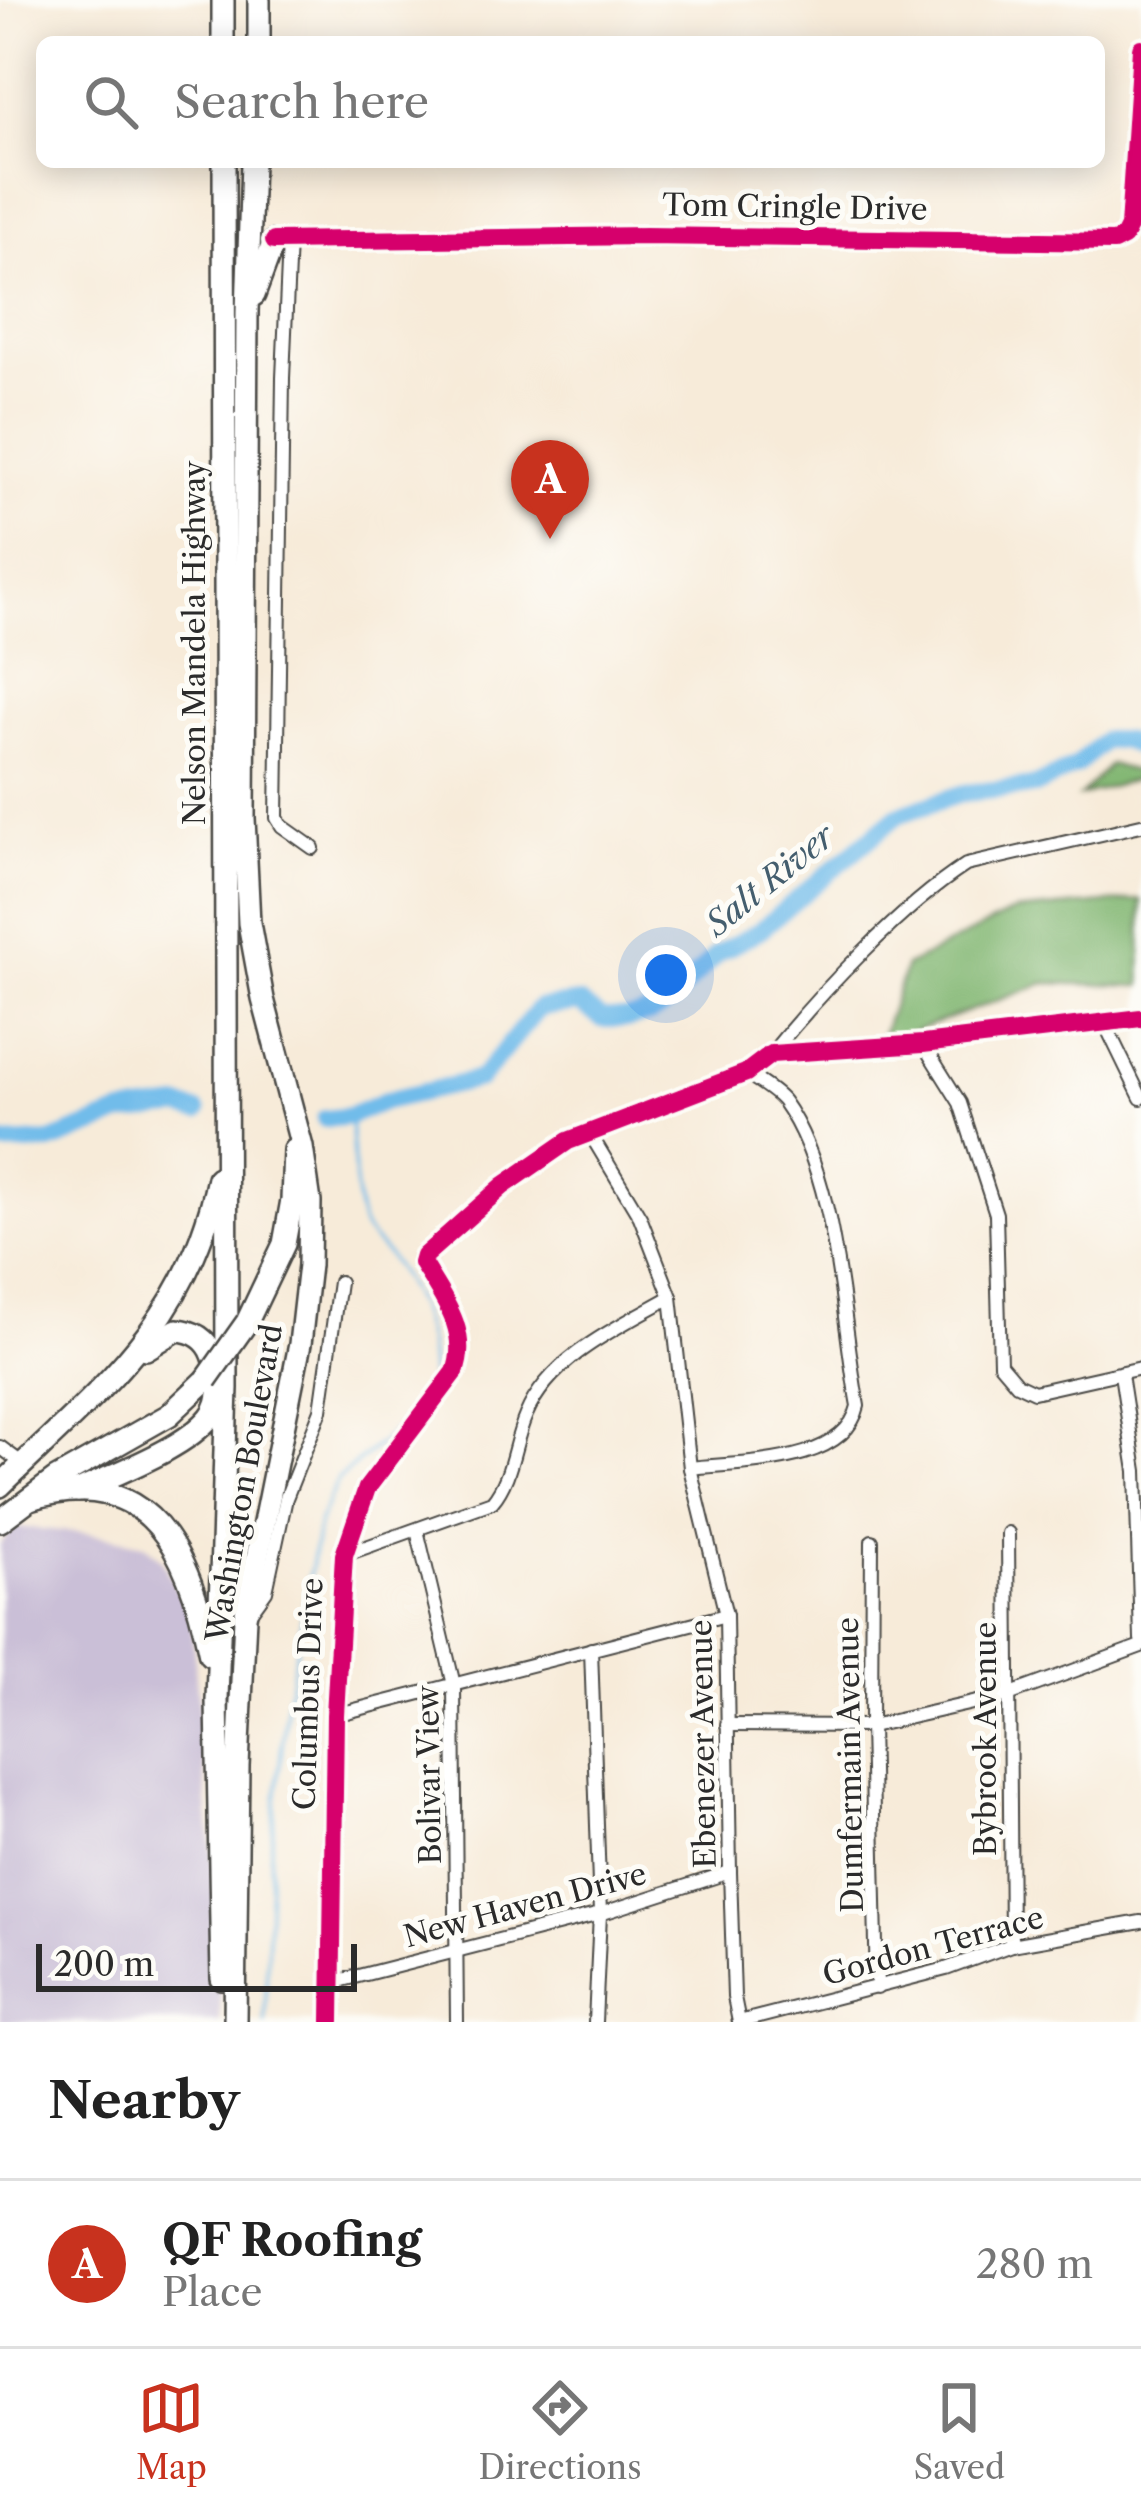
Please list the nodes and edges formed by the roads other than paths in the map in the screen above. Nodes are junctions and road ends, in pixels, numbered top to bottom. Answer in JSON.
{"nodes":[{"id":1,"x":223,"y":0,"type":"edge"},
{"id":2,"x":259,"y":0,"type":"edge"},
{"id":3,"x":223,"y":36,"type":"edge"},
{"id":4,"x":259,"y":36,"type":"edge"},
{"id":5,"x":1141,"y":48,"type":"edge"},
{"id":6,"x":224,"y":168,"type":"edge"},
{"id":7,"x":253,"y":168,"type":"edge"},
{"id":8,"x":282,"y":241,"type":"junction"},
{"id":9,"x":247,"y":312,"type":"junction"},
{"id":10,"x":1141,"y":825,"type":"edge"},
{"id":11,"x":314,"y":848,"type":"dead end"},
{"id":12,"x":1141,"y":1018,"type":"edge"},
{"id":13,"x":1103,"y":1020,"type":"junction"},
{"id":14,"x":923,"y":1044,"type":"junction"},
{"id":15,"x":772,"y":1054,"type":"junction"},
{"id":16,"x":746,"y":1073,"type":"junction"},
{"id":17,"x":1141,"y":1098,"type":"edge"},
{"id":18,"x":288,"y":1102,"type":"junction"},
{"id":19,"x":226,"y":1124,"type":"junction"},
{"id":20,"x":589,"y":1132,"type":"junction"},
{"id":21,"x":339,"y":1282,"type":"dead end"},
{"id":22,"x":671,"y":1297,"type":"junction"},
{"id":23,"x":1141,"y":1368,"type":"edge"},
{"id":24,"x":117,"y":1372,"type":"junction"},
{"id":25,"x":1120,"y":1374,"type":"junction"},
{"id":26,"x":0,"y":1447,"type":"edge"},
{"id":27,"x":23,"y":1464,"type":"junction"},
{"id":28,"x":690,"y":1468,"type":"junction"},
{"id":29,"x":0,"y":1486,"type":"edge"},
{"id":30,"x":80,"y":1491,"type":"junction"},
{"id":31,"x":30,"y":1499,"type":"junction"},
{"id":32,"x":0,"y":1521,"type":"edge"},
{"id":33,"x":418,"y":1530,"type":"junction"},
{"id":34,"x":1008,"y":1532,"type":"dead end"},
{"id":35,"x":872,"y":1541,"type":"dead end"},
{"id":36,"x":344,"y":1555,"type":"junction"},
{"id":37,"x":726,"y":1615,"type":"junction"},
{"id":38,"x":245,"y":1617,"type":"junction"},
{"id":39,"x":1141,"y":1643,"type":"edge"},
{"id":40,"x":591,"y":1649,"type":"junction"},
{"id":41,"x":454,"y":1685,"type":"junction"},
{"id":42,"x":1008,"y":1695,"type":"junction"},
{"id":43,"x":218,"y":1700,"type":"junction"},
{"id":44,"x":335,"y":1715,"type":"junction"},
{"id":45,"x":727,"y":1725,"type":"junction"},
{"id":46,"x":871,"y":1726,"type":"junction"},
{"id":47,"x":730,"y":1872,"type":"junction"},
{"id":48,"x":600,"y":1913,"type":"junction"},
{"id":49,"x":1141,"y":1922,"type":"edge"},
{"id":50,"x":1011,"y":1945,"type":"junction"},
{"id":51,"x":456,"y":1948,"type":"junction"},
{"id":52,"x":331,"y":1983,"type":"junction"},
{"id":53,"x":877,"y":1988,"type":"junction"},
{"id":54,"x":222,"y":2022,"type":"edge"},
{"id":55,"x":236,"y":2022,"type":"edge"},
{"id":56,"x":331,"y":2022,"type":"edge"},
{"id":57,"x":457,"y":2022,"type":"edge"},
{"id":58,"x":595,"y":2022,"type":"edge"},
{"id":59,"x":739,"y":2022,"type":"edge"}],
"edges":[{"from":1,"to":3,"type":"highway"},
{"from":2,"to":4,"type":"highway"},
{"from":5,"to":8,"type":"street","name":"Tom Cringle Drive"},
{"from":6,"to":19,"type":"highway","name":"Nelson Mandela Highway"},
{"from":7,"to":9,"type":"highway","name":"Nelson Mandela Highway"},
{"from":8,"to":9,"type":"highway"},
{"from":8,"to":11,"type":"street"},
{"from":9,"to":18,"type":"highway","name":"Nelson Mandela Highway"},
{"from":10,"to":15,"type":"street","name":"Columbus Drive"},
{"from":12,"to":13,"type":"street"},
{"from":13,"to":14,"type":"street"},
{"from":13,"to":17,"type":"street"},
{"from":14,"to":15,"type":"street"},
{"from":14,"to":25,"type":"street"},
{"from":15,"to":16,"type":"street","name":"Columbus Drive"},
{"from":16,"to":20,"type":"street","name":"Columbus Drive"},
{"from":16,"to":28,"type":"street"},
{"from":18,"to":31,"type":"highway","bridge":true},
{"from":18,"to":38,"type":"highway","name":"Washington Boulevard"},
{"from":19,"to":24,"type":"highway"},
{"from":19,"to":43,"type":"highway","name":"Washington Boulevard"},
{"from":20,"to":22,"type":"street","name":"Ebenezer Avenue"},
{"from":20,"to":36,"type":"street","name":"Columbus Drive"},
{"from":21,"to":38,"type":"street"},
{"from":22,"to":28,"type":"street","name":"Ebenezer Avenue"},
{"from":22,"to":33,"type":"street"},
{"from":23,"to":25,"type":"street"},
{"from":24,"to":27,"type":"highway"},
{"from":24,"to":30,"type":"highway"},
{"from":25,"to":39,"type":"street"},
{"from":26,"to":27,"type":"street"},
{"from":27,"to":29,"type":"highway"},
{"from":28,"to":37,"type":"street","name":"Ebenezer Avenue"},
{"from":30,"to":31,"type":"highway"},
{"from":30,"to":43,"type":"highway"},
{"from":31,"to":32,"type":"highway"},
{"from":33,"to":36,"type":"street"},
{"from":33,"to":41,"type":"street","name":"Bolivar View"},
{"from":34,"to":42,"type":"street","name":"Bybrook Avenue"},
{"from":35,"to":46,"type":"street","name":"Dumfermain Avenue"},
{"from":36,"to":44,"type":"street","name":"Columbus Drive"},
{"from":37,"to":40,"type":"street","name":"Columbus Drive"},
{"from":37,"to":45,"type":"street","name":"Ebenezer Avenue"},
{"from":38,"to":55,"type":"highway","name":"Washington Boulevard"},
{"from":39,"to":42,"type":"street"},
{"from":40,"to":41,"type":"street","name":"Columbus Drive"},
{"from":40,"to":48,"type":"street"},
{"from":41,"to":44,"type":"street","name":"Columbus Drive"},
{"from":41,"to":51,"type":"street","name":"Bolivar View"},
{"from":42,"to":46,"type":"street"},
{"from":42,"to":50,"type":"street","name":"Bybrook Avenue"},
{"from":43,"to":54,"type":"highway","name":"Washington Boulevard"},
{"from":44,"to":52,"type":"street","name":"Columbus Drive"},
{"from":45,"to":46,"type":"street"},
{"from":45,"to":47,"type":"street","name":"Ebenezer Avenue"},
{"from":46,"to":53,"type":"street","name":"Dumfermain Avenue"},
{"from":47,"to":48,"type":"street","name":"New Haven Drive"},
{"from":47,"to":59,"type":"street","name":"Ebenezer Avenue"},
{"from":48,"to":51,"type":"street","name":"New Haven Drive"},
{"from":48,"to":58,"type":"street"},
{"from":49,"to":50,"type":"street","name":"Gordon Terrace"},
{"from":50,"to":53,"type":"street","name":"Gordon Terrace"},
{"from":51,"to":52,"type":"street","name":"New Haven Drive"},
{"from":51,"to":57,"type":"street","name":"Bolivar View"},
{"from":52,"to":56,"type":"street","name":"Columbus Drive"},
{"from":53,"to":59,"type":"street","name":"Gordon Terrace"}]}
